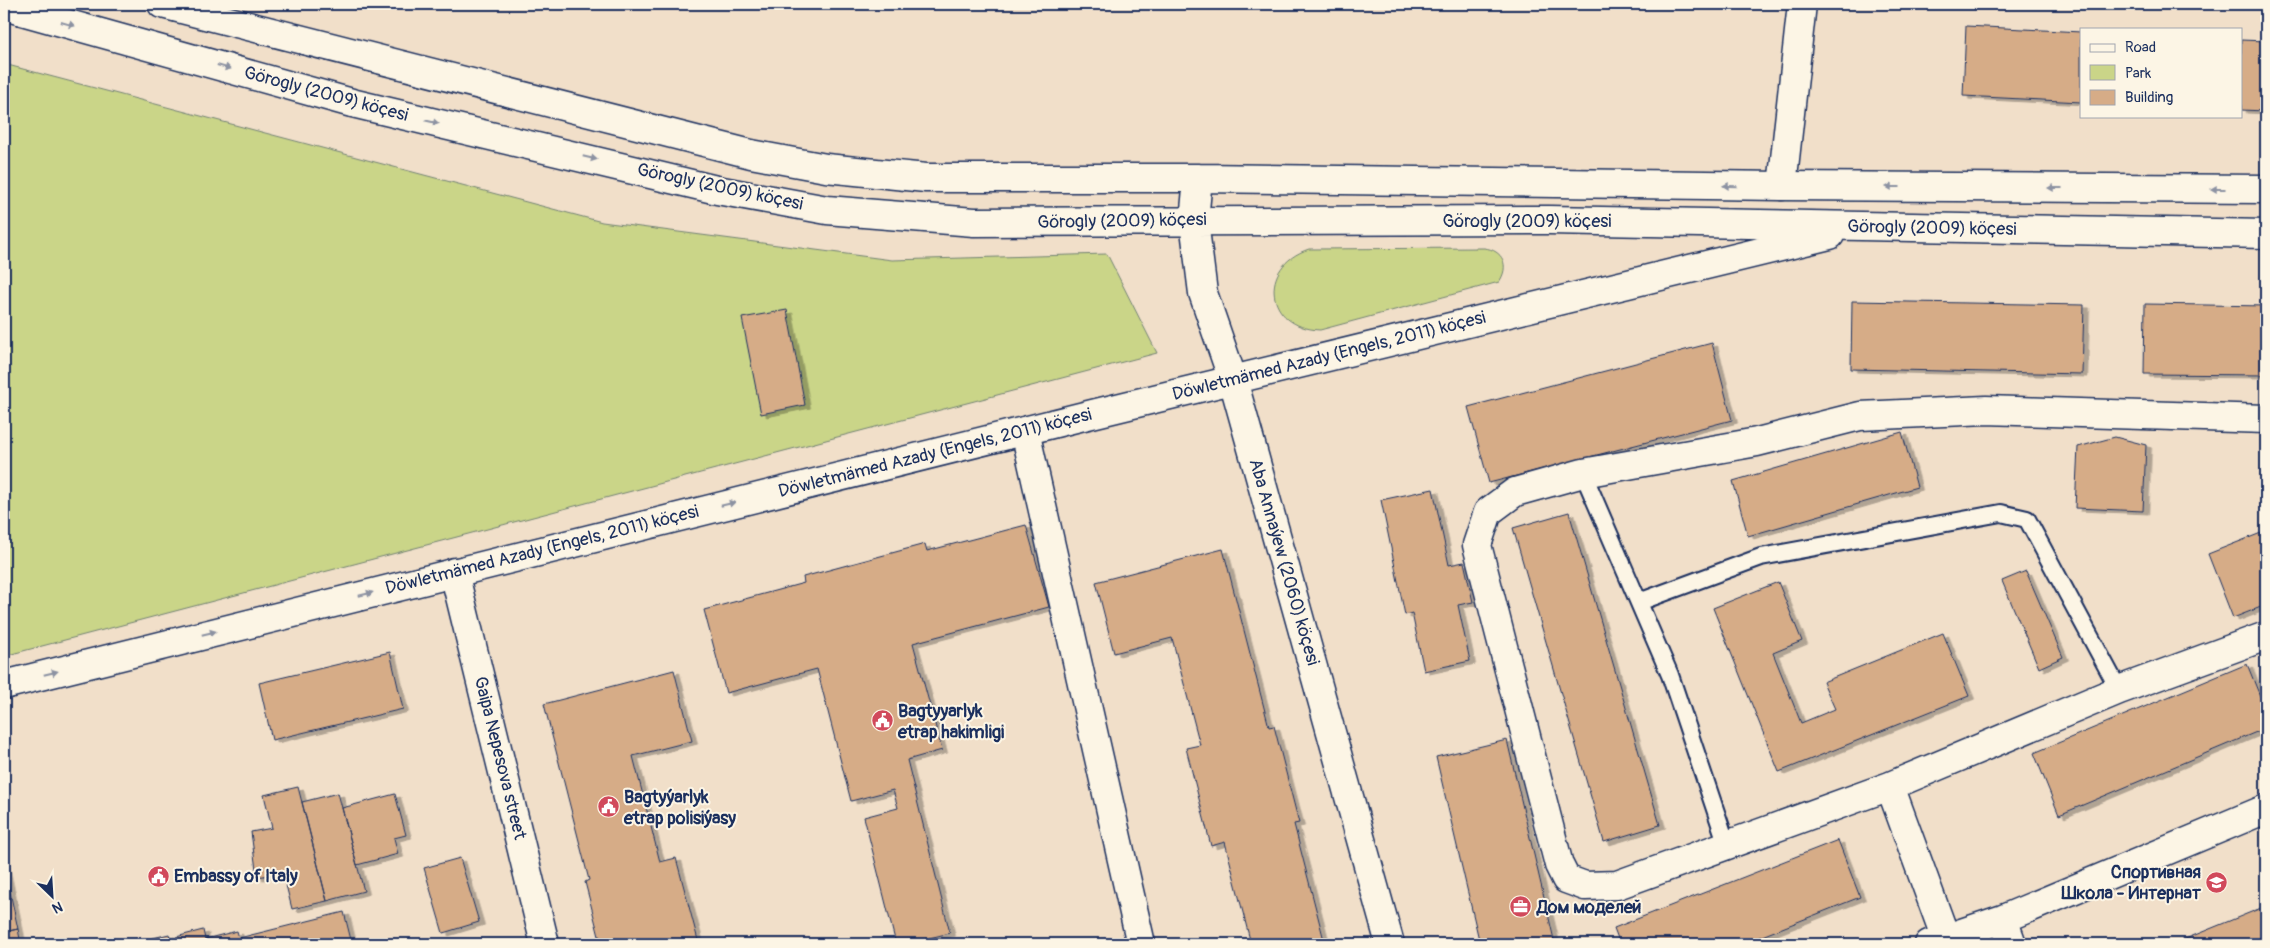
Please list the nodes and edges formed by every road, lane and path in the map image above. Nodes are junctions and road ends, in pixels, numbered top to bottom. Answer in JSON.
{"nodes":[{"id":1,"x":162,"y":4,"type":"edge"},
{"id":2,"x":1802,"y":4,"type":"edge"},
{"id":3,"x":4,"y":6,"type":"edge"},
{"id":4,"x":1198,"y":178,"type":"junction"},
{"id":5,"x":1782,"y":186,"type":"junction"},
{"id":6,"x":2266,"y":189,"type":"edge"},
{"id":7,"x":1194,"y":221,"type":"junction"},
{"id":8,"x":1868,"y":226,"type":"junction"},
{"id":9,"x":2266,"y":234,"type":"edge"},
{"id":10,"x":1233,"y":380,"type":"junction"},
{"id":11,"x":2266,"y":419,"type":"edge"},
{"id":12,"x":1025,"y":431,"type":"junction"},
{"id":13,"x":1584,"y":474,"type":"junction"},
{"id":14,"x":454,"y":572,"type":"junction"},
{"id":15,"x":1639,"y":602,"type":"junction"},
{"id":16,"x":2266,"y":636,"type":"edge"},
{"id":17,"x":4,"y":685,"type":"edge"},
{"id":18,"x":2120,"y":690,"type":"junction"},
{"id":19,"x":1890,"y":786,"type":"junction"},
{"id":20,"x":2266,"y":809,"type":"edge"},
{"id":21,"x":1727,"y":845,"type":"junction"},
{"id":22,"x":2003,"y":919,"type":"junction"},
{"id":23,"x":1937,"y":941,"type":"edge"},
{"id":24,"x":545,"y":944,"type":"edge"},
{"id":25,"x":1141,"y":944,"type":"edge"},
{"id":26,"x":1390,"y":944,"type":"edge"},
{"id":27,"x":2012,"y":944,"type":"edge"}],
"edges":[{"from":1,"to":4,"type":"street","name":"Görogly (2009) köçesi"},
{"from":2,"to":5,"type":"street"},
{"from":3,"to":7,"type":"street","name":"Görogly (2009) köçesi","one_way":true},
{"from":5,"to":4,"type":"street","name":"Görogly (2009) köçesi","one_way":true},
{"from":4,"to":7,"type":"street","name":"Aba Annaýew (2060) köçesi"},
{"from":6,"to":5,"type":"street","name":"Görogly (2009) köçesi","one_way":true},
{"from":7,"to":8,"type":"street","name":"Görogly (2009) köçesi"},
{"from":7,"to":10,"type":"street","name":"Aba Annaýew (2060) köçesi"},
{"from":8,"to":9,"type":"street","name":"Görogly (2009) köçesi"},
{"from":8,"to":10,"type":"street","name":"Döwletmämed Azady (Engels, 2011) köçesi"},
{"from":10,"to":12,"type":"street","name":"Döwletmämed Azady (Engels, 2011) köçesi"},
{"from":10,"to":26,"type":"street","name":"Aba Annaýew (2060) köçesi"},
{"from":11,"to":13,"type":"street"},
{"from":14,"to":12,"type":"street","name":"Döwletmämed Azady (Engels, 2011) köçesi","one_way":true},
{"from":12,"to":25,"type":"street"},
{"from":13,"to":15,"type":"lane"},
{"from":13,"to":21,"type":"street"},
{"from":17,"to":14,"type":"street","name":"Döwletmämed Azady (Engels, 2011) köçesi","one_way":true},
{"from":14,"to":24,"type":"street","name":"Gaipa Nepesova street"},
{"from":15,"to":18,"type":"lane"},
{"from":15,"to":21,"type":"lane"},
{"from":16,"to":18,"type":"street"},
{"from":18,"to":19,"type":"street"},
{"from":19,"to":21,"type":"street"},
{"from":19,"to":23,"type":"street"},
{"from":20,"to":22,"type":"street"},
{"from":22,"to":23,"type":"street"},
{"from":22,"to":27,"type":"street"}]}
